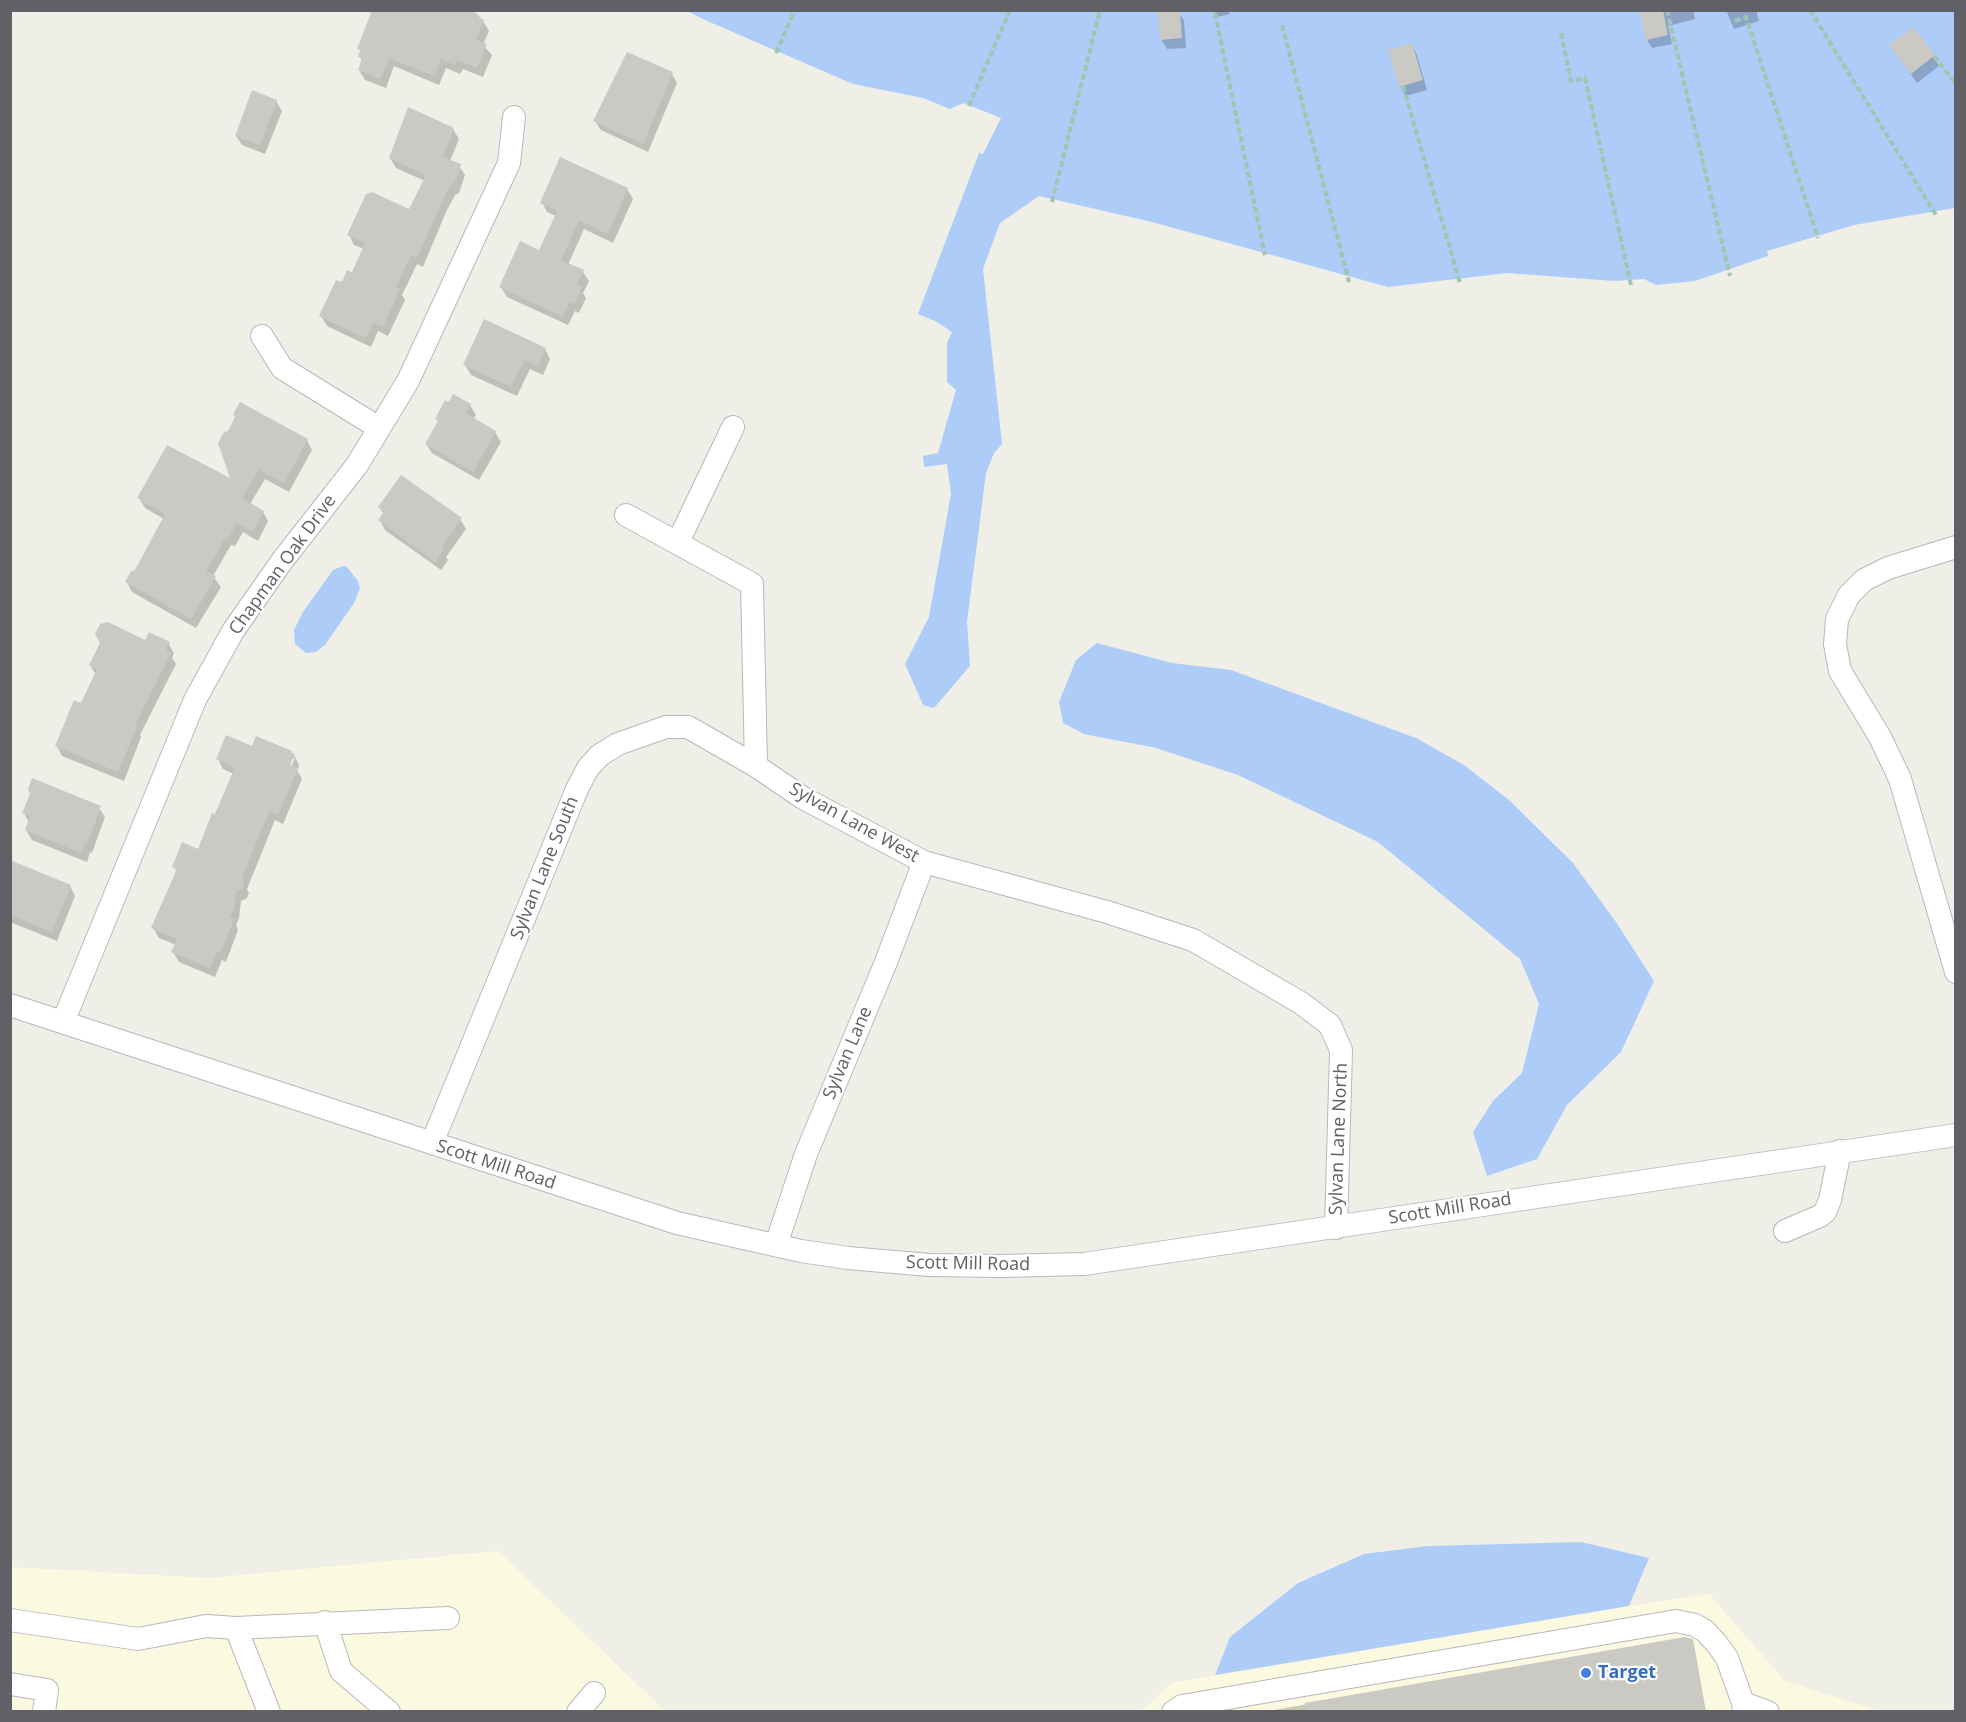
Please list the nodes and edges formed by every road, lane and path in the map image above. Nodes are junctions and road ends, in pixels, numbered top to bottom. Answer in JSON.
{"nodes":[{"id":1,"x":795,"y":10,"type":"edge"},
{"id":2,"x":1010,"y":10,"type":"edge"},
{"id":3,"x":1100,"y":10,"type":"edge"},
{"id":4,"x":1667,"y":10,"type":"edge"},
{"id":5,"x":1810,"y":10,"type":"edge"},
{"id":6,"x":1215,"y":13,"type":"dead end"},
{"id":7,"x":1736,"y":21,"type":"dead end"},
{"id":8,"x":1282,"y":25,"type":"dead end"},
{"id":9,"x":1561,"y":33,"type":"dead end"},
{"id":10,"x":776,"y":52,"type":"dead end"},
{"id":11,"x":1934,"y":56,"type":"dead end"},
{"id":12,"x":1956,"y":84,"type":"edge"},
{"id":13,"x":1403,"y":86,"type":"dead end"},
{"id":14,"x":969,"y":106,"type":"dead end"},
{"id":15,"x":514,"y":117,"type":"dead end"},
{"id":16,"x":1052,"y":202,"type":"dead end"},
{"id":17,"x":1936,"y":214,"type":"dead end"},
{"id":18,"x":1818,"y":238,"type":"dead end"},
{"id":19,"x":1265,"y":255,"type":"dead end"},
{"id":20,"x":1730,"y":276,"type":"dead end"},
{"id":21,"x":1349,"y":282,"type":"dead end"},
{"id":22,"x":1460,"y":283,"type":"dead end"},
{"id":23,"x":1630,"y":285,"type":"dead end"},
{"id":24,"x":262,"y":336,"type":"dead end"},
{"id":25,"x":733,"y":427,"type":"dead end"},
{"id":26,"x":379,"y":428,"type":"junction"},
{"id":27,"x":626,"y":515,"type":"dead end"},
{"id":28,"x":678,"y":542,"type":"junction"},
{"id":29,"x":1956,"y":547,"type":"edge"},
{"id":30,"x":756,"y":766,"type":"junction"},
{"id":31,"x":924,"y":862,"type":"junction"},
{"id":32,"x":1956,"y":972,"type":"edge"},
{"id":33,"x":10,"y":1005,"type":"edge"},
{"id":34,"x":63,"y":1023,"type":"junction"},
{"id":35,"x":1341,"y":1050,"type":"joint"},
{"id":36,"x":1956,"y":1135,"type":"edge"},
{"id":37,"x":432,"y":1143,"type":"junction"},
{"id":38,"x":1840,"y":1151,"type":"junction"},
{"id":39,"x":1336,"y":1228,"type":"junction"},
{"id":40,"x":1785,"y":1231,"type":"dead end"},
{"id":41,"x":776,"y":1245,"type":"junction"},
{"id":42,"x":448,"y":1618,"type":"dead end"},
{"id":43,"x":10,"y":1620,"type":"edge"},
{"id":44,"x":325,"y":1622,"type":"junction"},
{"id":45,"x":236,"y":1628,"type":"junction"},
{"id":46,"x":10,"y":1684,"type":"edge"},
{"id":47,"x":594,"y":1693,"type":"dead end"},
{"id":48,"x":1743,"y":1707,"type":"edge"},
{"id":49,"x":44,"y":1712,"type":"edge"},
{"id":50,"x":269,"y":1712,"type":"edge"},
{"id":51,"x":389,"y":1712,"type":"edge"},
{"id":52,"x":578,"y":1712,"type":"edge"},
{"id":53,"x":1173,"y":1712,"type":"edge"},
{"id":54,"x":1768,"y":1712,"type":"edge"}],
"edges":[{"from":1,"to":10,"type":"path"},
{"from":2,"to":14,"type":"path"},
{"from":3,"to":16,"type":"path"},
{"from":4,"to":20,"type":"path"},
{"from":5,"to":17,"type":"path"},
{"from":6,"to":19,"type":"path"},
{"from":7,"to":18,"type":"path"},
{"from":8,"to":21,"type":"path"},
{"from":9,"to":23,"type":"path"},
{"from":11,"to":12,"type":"path"},
{"from":13,"to":22,"type":"path"},
{"from":15,"to":26,"type":"street","name":"Chapman Oak Drive"},
{"from":24,"to":26,"type":"street"},
{"from":25,"to":28,"type":"street"},
{"from":26,"to":34,"type":"street","name":"Chapman Oak Drive"},
{"from":27,"to":28,"type":"street"},
{"from":28,"to":30,"type":"street"},
{"from":29,"to":32,"type":"street"},
{"from":30,"to":31,"type":"street","name":"Sylvan Lane West"},
{"from":30,"to":37,"type":"street","name":"Sylvan Lane South"},
{"from":31,"to":35,"type":"street","name":"Sylvan Lane West"},
{"from":31,"to":41,"type":"street","name":"Sylvan Lane"},
{"from":33,"to":34,"type":"street","name":"Scott Mill Road"},
{"from":34,"to":37,"type":"street","name":"Scott Mill Road"},
{"from":35,"to":39,"type":"street","name":"Sylvan Lane North"},
{"from":36,"to":38,"type":"street","name":"Scott Mill Road"},
{"from":37,"to":41,"type":"street","name":"Scott Mill Road"},
{"from":38,"to":39,"type":"street","name":"Scott Mill Road"},
{"from":38,"to":40,"type":"street"},
{"from":39,"to":41,"type":"street","name":"Scott Mill Road"},
{"from":42,"to":44,"type":"street"},
{"from":43,"to":45,"type":"street"},
{"from":44,"to":45,"type":"street"},
{"from":44,"to":51,"type":"street"},
{"from":45,"to":50,"type":"street"},
{"from":46,"to":49,"type":"street"},
{"from":47,"to":52,"type":"street"},
{"from":48,"to":53,"type":"street"},
{"from":48,"to":54,"type":"street"}]}
